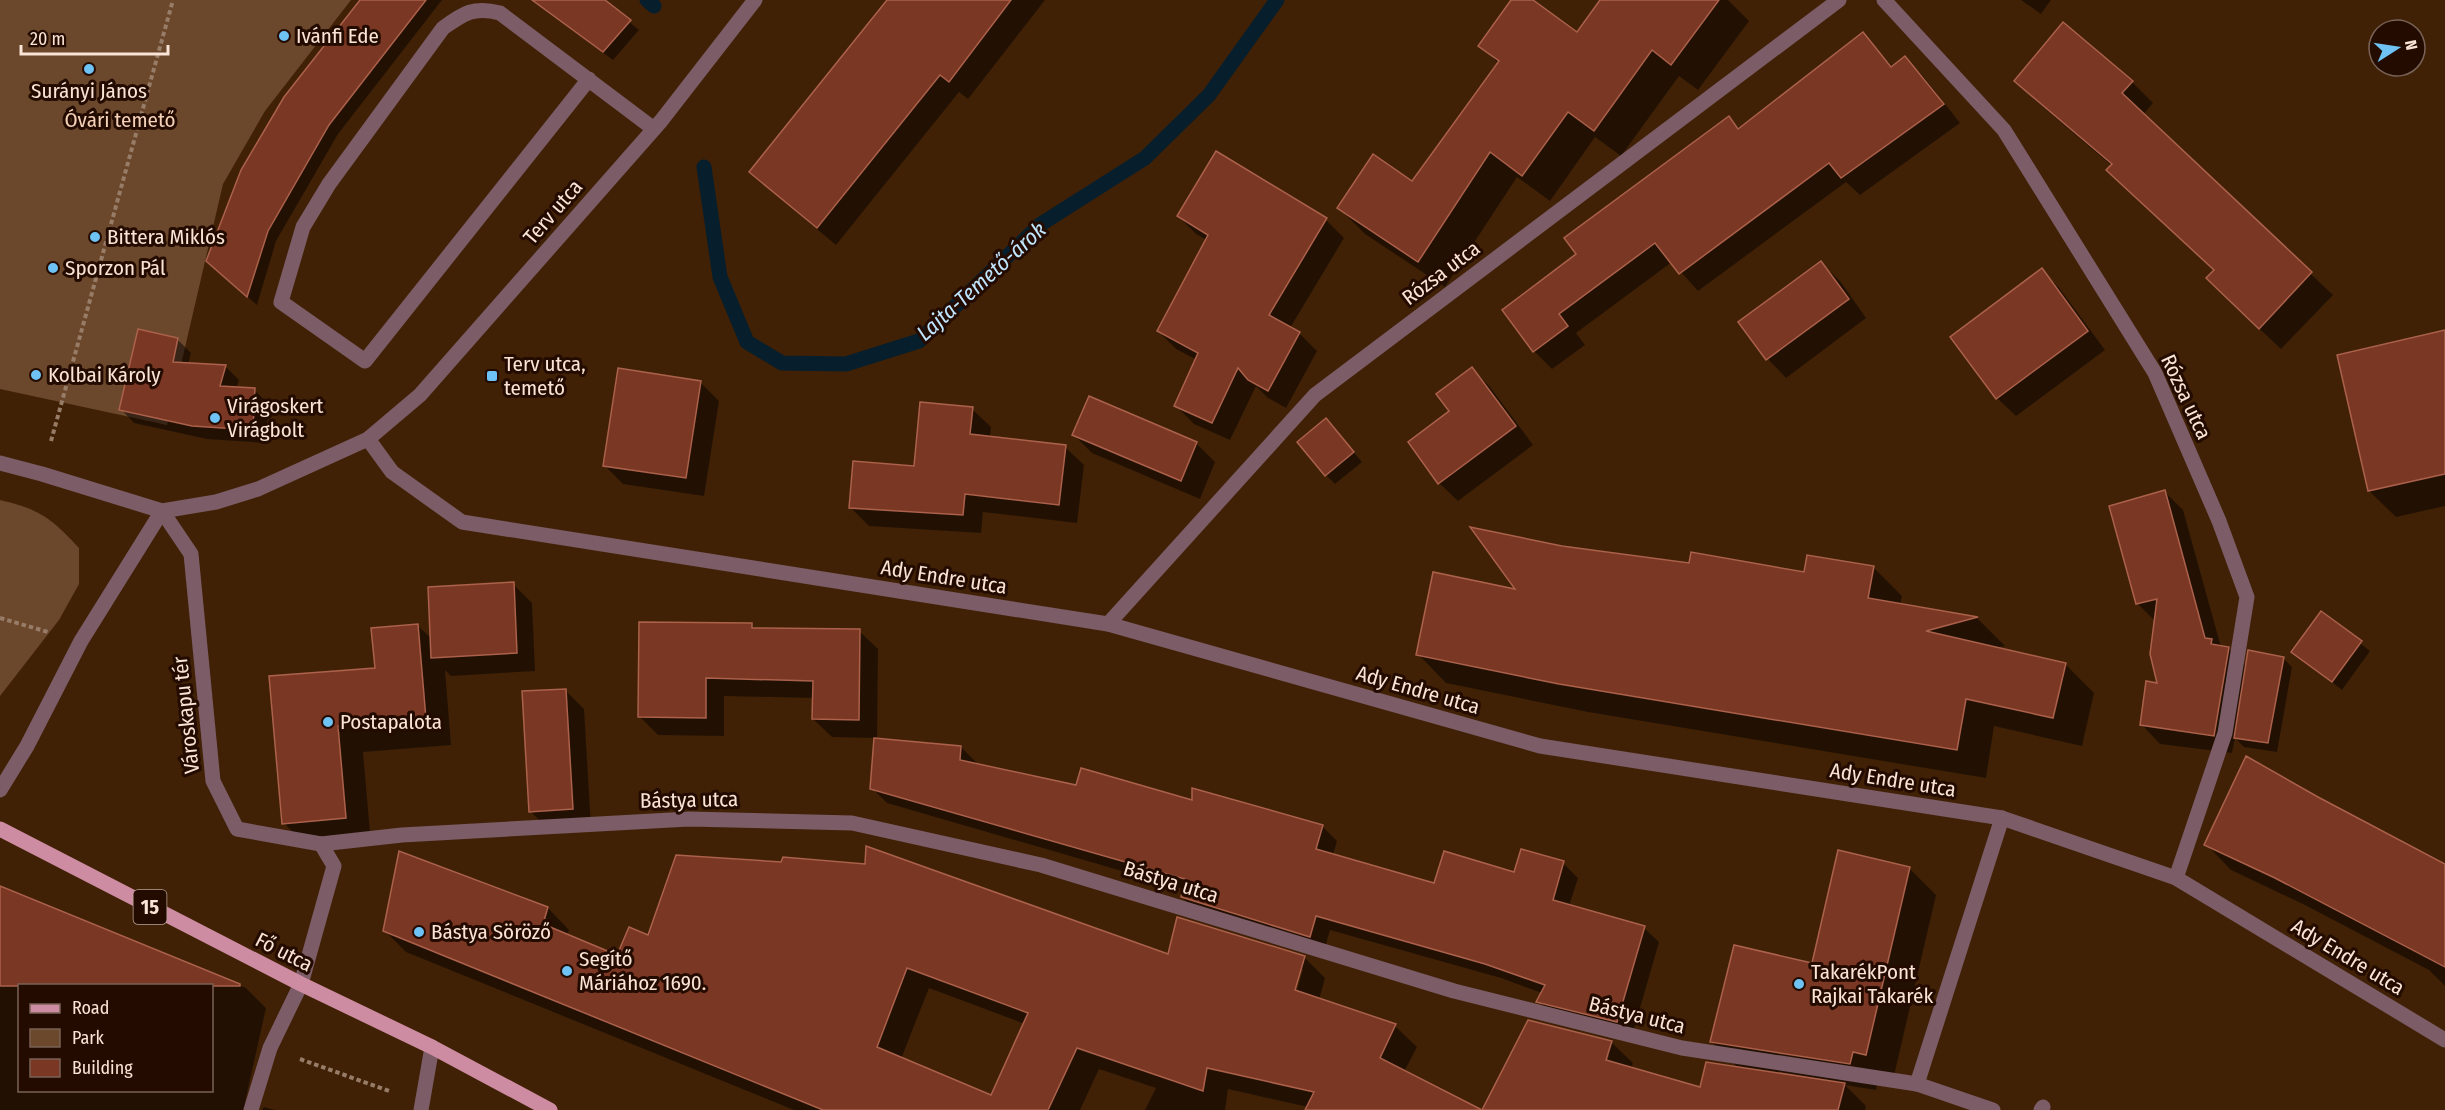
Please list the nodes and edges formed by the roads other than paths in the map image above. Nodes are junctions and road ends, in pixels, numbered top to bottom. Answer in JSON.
{"nodes":[{"id":1,"x":754,"y":0,"type":"edge"},
{"id":2,"x":1839,"y":0,"type":"edge"},
{"id":3,"x":1884,"y":0,"type":"edge"},
{"id":4,"x":589,"y":79,"type":"junction"},
{"id":5,"x":654,"y":129,"type":"junction"},
{"id":6,"x":368,"y":438,"type":"junction"},
{"id":7,"x":0,"y":463,"type":"edge"},
{"id":8,"x":162,"y":511,"type":"junction"},
{"id":9,"x":1108,"y":624,"type":"junction"},
{"id":10,"x":0,"y":789,"type":"edge"},
{"id":11,"x":2002,"y":818,"type":"junction"},
{"id":12,"x":0,"y":828,"type":"edge"},
{"id":13,"x":321,"y":844,"type":"junction"},
{"id":14,"x":2176,"y":878,"type":"junction"},
{"id":15,"x":301,"y":984,"type":"junction"},
{"id":16,"x":2445,"y":1040,"type":"edge"},
{"id":17,"x":432,"y":1047,"type":"junction"},
{"id":18,"x":1917,"y":1084,"type":"junction"},
{"id":19,"x":423,"y":1107,"type":"edge"},
{"id":20,"x":252,"y":1110,"type":"edge"},
{"id":21,"x":550,"y":1110,"type":"edge"},
{"id":22,"x":1992,"y":1110,"type":"edge"}],
"edges":[{"from":1,"to":5,"type":"street","name":"Terv utca"},
{"from":2,"to":9,"type":"street","name":"Rózsa utca"},
{"from":3,"to":14,"type":"street","name":"Rózsa utca"},
{"from":4,"to":4,"type":"street"},
{"from":4,"to":5,"type":"street"},
{"from":5,"to":6,"type":"street","name":"Terv utca"},
{"from":6,"to":8,"type":"street"},
{"from":6,"to":9,"type":"street","name":"Ady Endre utca"},
{"from":7,"to":8,"type":"street"},
{"from":8,"to":10,"type":"street"},
{"from":8,"to":13,"type":"street","name":"Városkapu tér"},
{"from":9,"to":11,"type":"street","name":"Ady Endre utca"},
{"from":11,"to":14,"type":"street","name":"Ady Endre utca"},
{"from":11,"to":18,"type":"street"},
{"from":12,"to":15,"type":"main road","name":"Fő utca","number":"15"},
{"from":13,"to":15,"type":"street"},
{"from":13,"to":18,"type":"street","name":"Bástya utca"},
{"from":14,"to":16,"type":"street","name":"Ady Endre utca"},
{"from":15,"to":17,"type":"main road","name":"Fő utca","number":"15"},
{"from":15,"to":20,"type":"street"},
{"from":17,"to":19,"type":"street"},
{"from":17,"to":21,"type":"main road","name":"Fő utca","number":"15"},
{"from":18,"to":22,"type":"street","name":"Bástya utca"}]}
